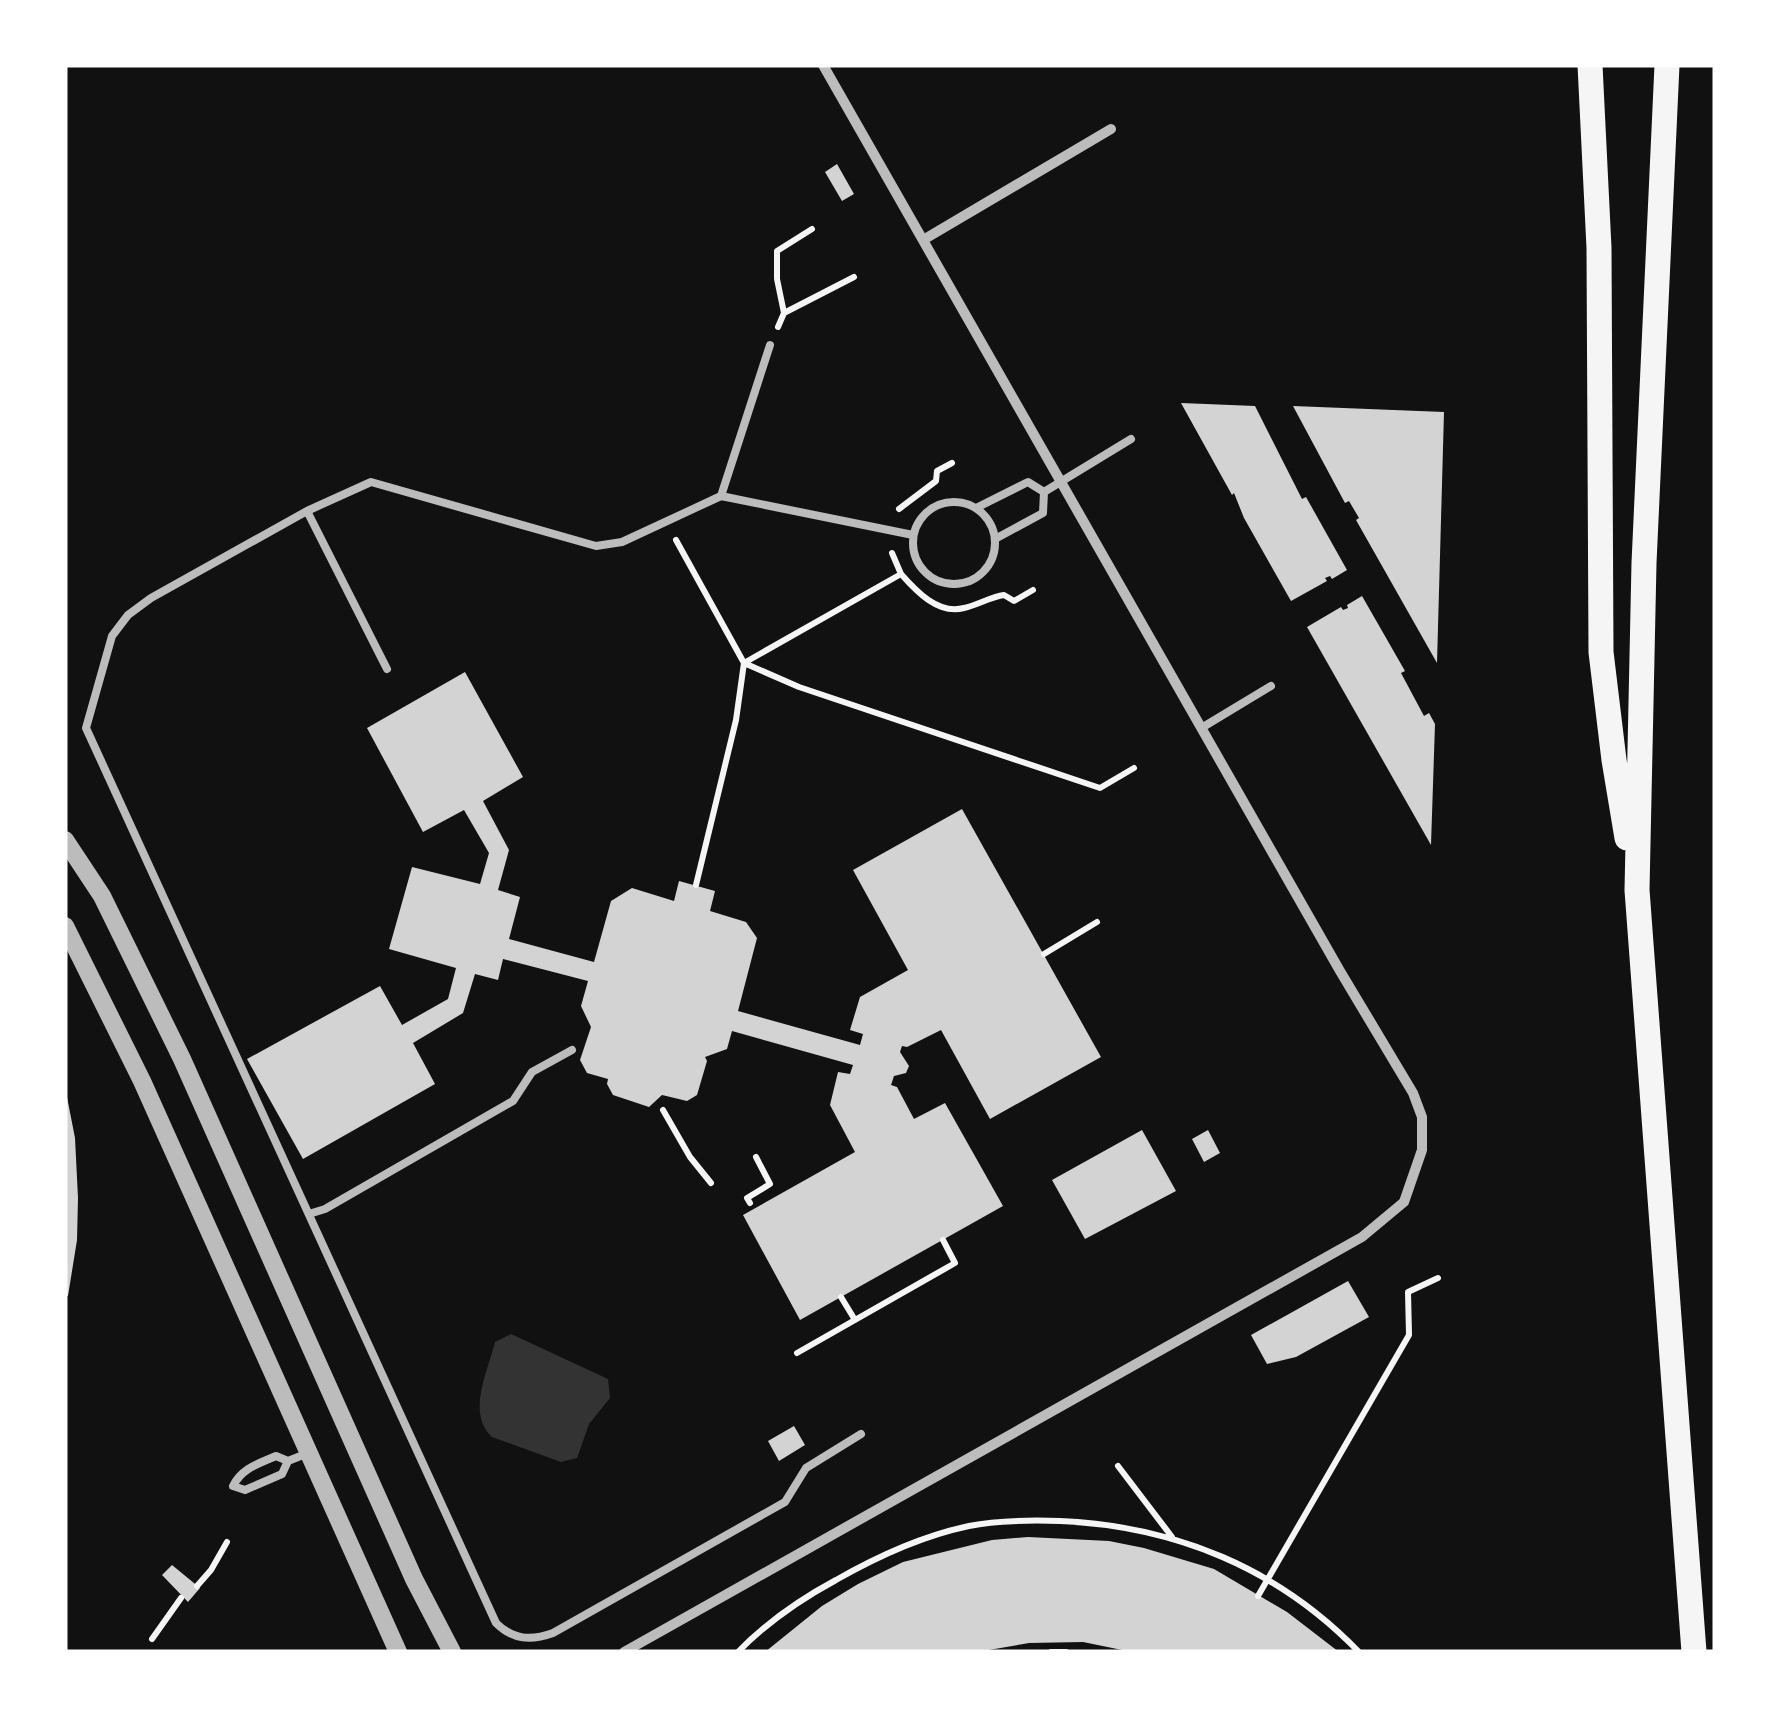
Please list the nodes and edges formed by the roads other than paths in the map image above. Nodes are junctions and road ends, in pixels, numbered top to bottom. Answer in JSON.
{"nodes":[{"id":1,"x":823,"y":65,"type":"edge"},
{"id":2,"x":1590,"y":65,"type":"edge"},
{"id":3,"x":1667,"y":65,"type":"edge"},
{"id":4,"x":1111,"y":129,"type":"dead end"},
{"id":5,"x":923,"y":240,"type":"junction"},
{"id":6,"x":770,"y":345,"type":"road end"},
{"id":7,"x":1131,"y":440,"type":"dead end"},
{"id":8,"x":1063,"y":481,"type":"junction"},
{"id":9,"x":1044,"y":492,"type":"junction"},
{"id":10,"x":721,"y":496,"type":"junction"},
{"id":11,"x":976,"y":508,"type":"junction"},
{"id":12,"x":307,"y":511,"type":"junction"},
{"id":13,"x":913,"y":535,"type":"junction"},
{"id":14,"x":995,"y":539,"type":"junction"},
{"id":15,"x":386,"y":668,"type":"dead end"},
{"id":16,"x":1272,"y":686,"type":"dead end"},
{"id":17,"x":1202,"y":727,"type":"junction"},
{"id":18,"x":65,"y":840,"type":"edge"},
{"id":19,"x":1637,"y":890,"type":"junction"},
{"id":20,"x":65,"y":926,"type":"edge"},
{"id":21,"x":572,"y":1050,"type":"dead end"},
{"id":22,"x":309,"y":1214,"type":"junction"},
{"id":23,"x":861,"y":1434,"type":"dead end"},
{"id":24,"x":308,"y":1453,"type":"junction"},
{"id":25,"x":288,"y":1460,"type":"junction"},
{"id":26,"x":398,"y":1652,"type":"edge"},
{"id":27,"x":452,"y":1652,"type":"edge"},
{"id":28,"x":624,"y":1652,"type":"edge"},
{"id":29,"x":1694,"y":1652,"type":"edge"}],
"edges":[{"from":1,"to":5,"type":"street"},
{"from":2,"to":19,"type":"main road"},
{"from":3,"to":19,"type":"main road"},
{"from":4,"to":5,"type":"street"},
{"from":5,"to":8,"type":"street"},
{"from":6,"to":10,"type":"lane"},
{"from":7,"to":8,"type":"lane"},
{"from":8,"to":9,"type":"lane"},
{"from":8,"to":17,"type":"street"},
{"from":9,"to":11,"type":"lane"},
{"from":9,"to":14,"type":"lane"},
{"from":10,"to":12,"type":"lane"},
{"from":10,"to":13,"type":"lane"},
{"from":11,"to":13,"type":"lane"},
{"from":11,"to":14,"type":"lane"},
{"from":12,"to":15,"type":"lane"},
{"from":12,"to":22,"type":"lane"},
{"from":13,"to":14,"type":"lane"},
{"from":16,"to":17,"type":"lane"},
{"from":17,"to":28,"type":"street"},
{"from":18,"to":27,"type":"street"},
{"from":19,"to":29,"type":"main road"},
{"from":20,"to":24,"type":"street"},
{"from":21,"to":22,"type":"lane"},
{"from":22,"to":23,"type":"lane"},
{"from":24,"to":25,"type":"lane"},
{"from":24,"to":26,"type":"street"},
{"from":25,"to":25,"type":"lane"}]}
